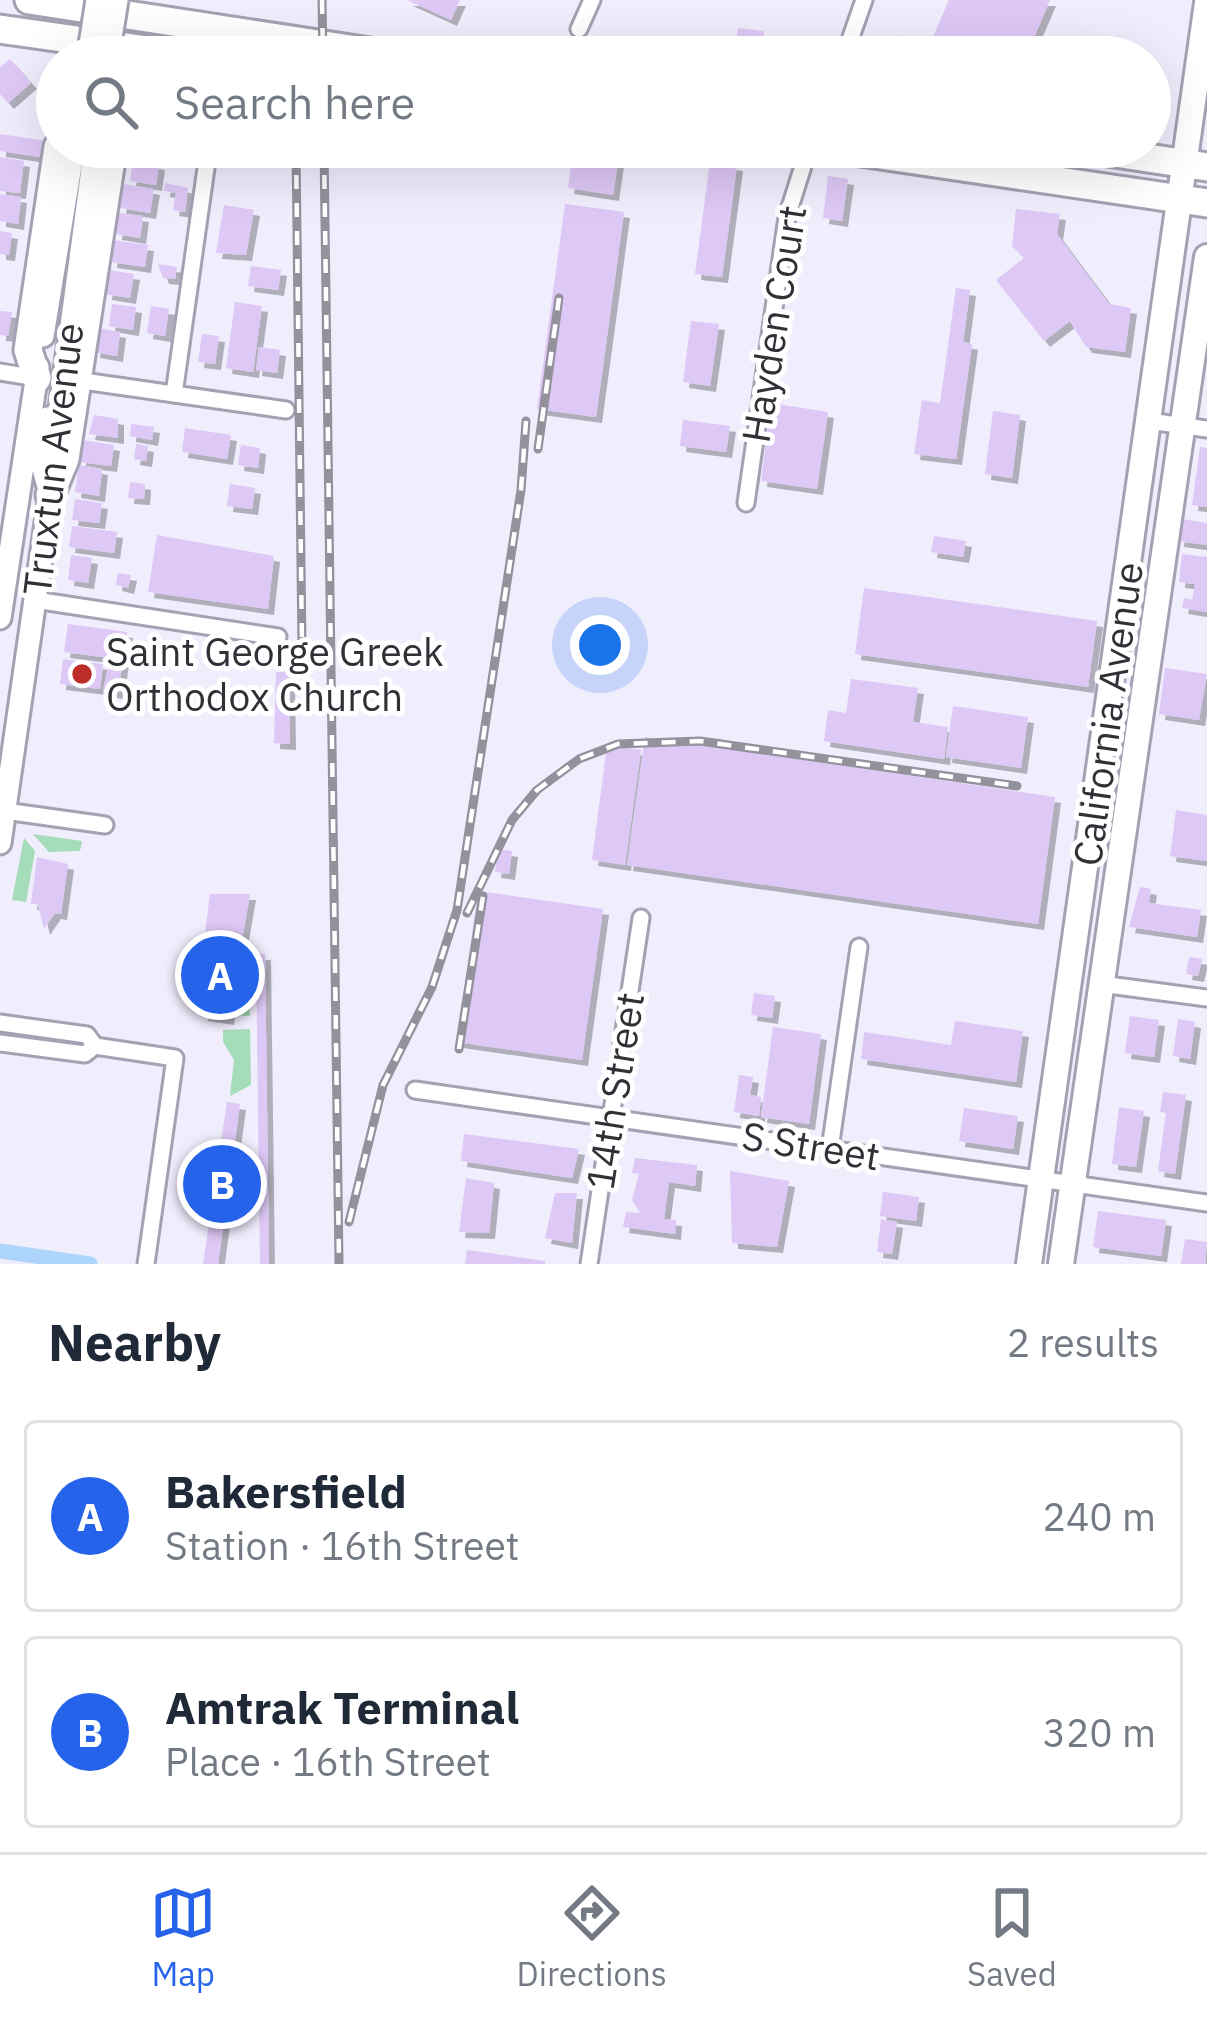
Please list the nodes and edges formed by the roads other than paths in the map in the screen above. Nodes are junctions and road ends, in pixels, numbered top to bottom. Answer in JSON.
{"nodes":[{"id":1,"x":97,"y":0,"type":"edge"},
{"id":2,"x":116,"y":0,"type":"edge"},
{"id":3,"x":592,"y":0,"type":"edge"},
{"id":4,"x":865,"y":0,"type":"edge"},
{"id":5,"x":45,"y":1,"type":"edge"},
{"id":6,"x":1207,"y":3,"type":"edge"},
{"id":7,"x":146,"y":9,"type":"edge"},
{"id":8,"x":0,"y":29,"type":"edge"},
{"id":9,"x":579,"y":29,"type":"dead end"},
{"id":10,"x":91,"y":36,"type":"edge"},
{"id":11,"x":111,"y":36,"type":"edge"},
{"id":12,"x":291,"y":36,"type":"edge"},
{"id":13,"x":852,"y":36,"type":"edge"},
{"id":14,"x":36,"y":40,"type":"edge"},
{"id":15,"x":1195,"y":165,"type":"edge"},
{"id":16,"x":55,"y":168,"type":"edge"},
{"id":17,"x":73,"y":168,"type":"edge"},
{"id":18,"x":92,"y":168,"type":"edge"},
{"id":19,"x":108,"y":168,"type":"edge"},
{"id":20,"x":206,"y":168,"type":"edge"},
{"id":21,"x":803,"y":168,"type":"edge"},
{"id":22,"x":968,"y":168,"type":"edge"},
{"id":23,"x":1178,"y":199,"type":"junction"},
{"id":24,"x":1207,"y":203,"type":"edge"},
{"id":25,"x":1207,"y":257,"type":"edge"},
{"id":26,"x":0,"y":372,"type":"edge"},
{"id":27,"x":59,"y":378,"type":"junction"},
{"id":28,"x":174,"y":394,"type":"junction"},
{"id":29,"x":286,"y":410,"type":"dead end"},
{"id":30,"x":1149,"y":421,"type":"junction"},
{"id":31,"x":1195,"y":428,"type":"edge"},
{"id":32,"x":50,"y":495,"type":"junction"},
{"id":33,"x":746,"y":503,"type":"dead end"},
{"id":34,"x":35,"y":600,"type":"junction"},
{"id":35,"x":0,"y":618,"type":"edge"},
{"id":36,"x":278,"y":637,"type":"dead end"},
{"id":37,"x":1109,"y":711,"type":"junction"},
{"id":38,"x":1127,"y":810,"type":"junction"},
{"id":39,"x":5,"y":811,"type":"junction"},
{"id":40,"x":105,"y":825,"type":"dead end"},
{"id":41,"x":0,"y":843,"type":"edge"},
{"id":42,"x":1081,"y":910,"type":"junction"},
{"id":43,"x":641,"y":918,"type":"dead end"},
{"id":44,"x":860,"y":947,"type":"dead end"},
{"id":45,"x":1102,"y":984,"type":"junction"},
{"id":46,"x":1207,"y":998,"type":"edge"},
{"id":47,"x":0,"y":1023,"type":"edge"},
{"id":48,"x":0,"y":1043,"type":"edge"},
{"id":49,"x":95,"y":1046,"type":"junction"},
{"id":50,"x":415,"y":1090,"type":"dead end"},
{"id":51,"x":611,"y":1116,"type":"junction"},
{"id":52,"x":830,"y":1149,"type":"junction"},
{"id":53,"x":1041,"y":1180,"type":"junction"},
{"id":54,"x":1072,"y":1184,"type":"junction"},
{"id":55,"x":1207,"y":1203,"type":"edge"},
{"id":56,"x":146,"y":1264,"type":"edge"},
{"id":57,"x":589,"y":1264,"type":"edge"},
{"id":58,"x":1029,"y":1264,"type":"edge"},
{"id":59,"x":1061,"y":1264,"type":"edge"}],
"edges":[{"from":1,"to":10,"type":"main road","bridge":true},
{"from":2,"to":11,"type":"main road","bridge":true},
{"from":3,"to":9,"type":"street"},
{"from":4,"to":13,"type":"street"},
{"from":5,"to":7,"type":"highway"},
{"from":6,"to":15,"type":"main road","name":"California Avenue"},
{"from":7,"to":12,"type":"highway"},
{"from":8,"to":14,"type":"highway"},
{"from":15,"to":23,"type":"main road","name":"California Avenue"},
{"from":16,"to":27,"type":"highway"},
{"from":17,"to":27,"type":"main road","name":"Truxtun Avenue"},
{"from":18,"to":27,"type":"main road","name":"Truxtun Avenue"},
{"from":19,"to":27,"type":"highway"},
{"from":20,"to":28,"type":"street"},
{"from":21,"to":33,"type":"street","name":"Hayden Court"},
{"from":22,"to":23,"type":"highway"},
{"from":23,"to":24,"type":"highway"},
{"from":23,"to":30,"type":"main road","name":"California Avenue"},
{"from":25,"to":31,"type":"main road","name":"California Avenue"},
{"from":26,"to":27,"type":"street"},
{"from":27,"to":28,"type":"street"},
{"from":27,"to":32,"type":"main road","name":"Truxtun Avenue"},
{"from":27,"to":32,"type":"highway"},
{"from":27,"to":35,"type":"main road","name":"Truxtun Avenue"},
{"from":28,"to":29,"type":"street"},
{"from":30,"to":31,"type":"street"},
{"from":30,"to":37,"type":"main road","name":"California Avenue"},
{"from":31,"to":38,"type":"main road","name":"California Avenue"},
{"from":32,"to":34,"type":"main road","name":"Truxtun Avenue"},
{"from":34,"to":36,"type":"street"},
{"from":34,"to":39,"type":"main road","name":"Truxtun Avenue"},
{"from":37,"to":38,"type":"main road"},
{"from":37,"to":42,"type":"main road","name":"California Avenue"},
{"from":38,"to":45,"type":"main road","name":"California Avenue"},
{"from":39,"to":40,"type":"street"},
{"from":39,"to":41,"type":"main road","name":"Truxtun Avenue"},
{"from":42,"to":45,"type":"main road"},
{"from":42,"to":53,"type":"main road","name":"California Avenue"},
{"from":43,"to":51,"type":"street","name":"14th Street"},
{"from":44,"to":52,"type":"street"},
{"from":45,"to":46,"type":"street"},
{"from":45,"to":54,"type":"main road","name":"California Avenue"},
{"from":47,"to":49,"type":"street"},
{"from":48,"to":49,"type":"street"},
{"from":49,"to":56,"type":"street"},
{"from":50,"to":51,"type":"street","name":"S Street"},
{"from":51,"to":52,"type":"street","name":"S Street"},
{"from":51,"to":57,"type":"street","name":"14th Street"},
{"from":52,"to":53,"type":"street","name":"S Street"},
{"from":53,"to":54,"type":"street","name":"S Street"},
{"from":53,"to":58,"type":"main road","name":"California Avenue"},
{"from":54,"to":55,"type":"street","name":"S Street"},
{"from":54,"to":59,"type":"main road","name":"California Avenue"}]}
